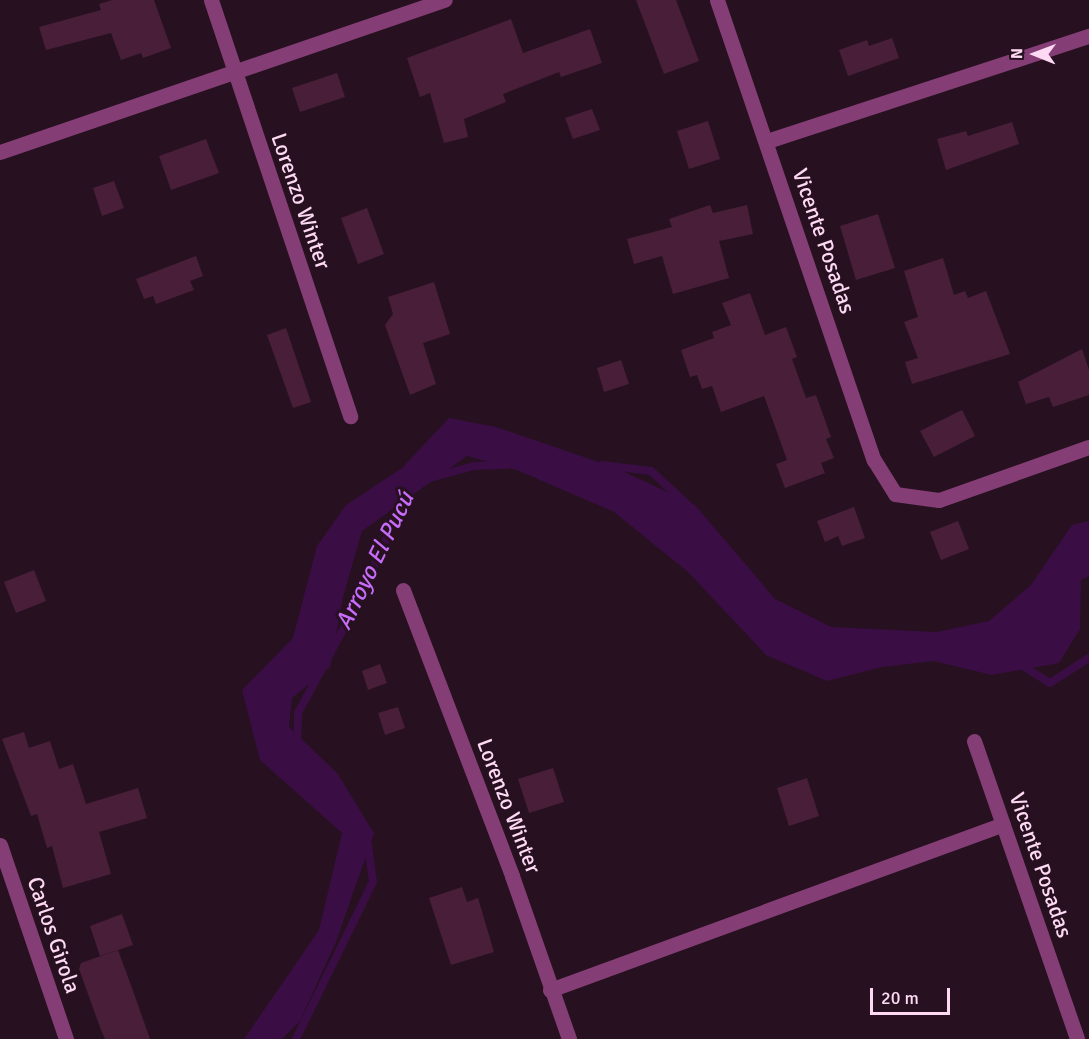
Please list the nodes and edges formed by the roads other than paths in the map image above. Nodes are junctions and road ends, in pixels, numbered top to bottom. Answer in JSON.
{"nodes":[{"id":1,"x":211,"y":0,"type":"edge"},
{"id":2,"x":445,"y":0,"type":"edge"},
{"id":3,"x":717,"y":0,"type":"edge"},
{"id":4,"x":1089,"y":36,"type":"edge"},
{"id":5,"x":233,"y":69,"type":"junction"},
{"id":6,"x":767,"y":141,"type":"junction"},
{"id":7,"x":0,"y":152,"type":"edge"},
{"id":8,"x":350,"y":416,"type":"dead end"},
{"id":9,"x":1089,"y":447,"type":"edge"},
{"id":10,"x":403,"y":590,"type":"dead end"},
{"id":11,"x":974,"y":741,"type":"dead end"},
{"id":12,"x":1003,"y":824,"type":"junction"},
{"id":13,"x":0,"y":845,"type":"edge"},
{"id":14,"x":550,"y":990,"type":"junction"},
{"id":15,"x":66,"y":1039,"type":"edge"},
{"id":16,"x":569,"y":1039,"type":"edge"},
{"id":17,"x":1077,"y":1039,"type":"edge"}],
"edges":[{"from":1,"to":5,"type":"street","name":"Lorenzo Winter"},
{"from":2,"to":5,"type":"street"},
{"from":3,"to":6,"type":"street","name":"Vicente Posadas"},
{"from":4,"to":6,"type":"street"},
{"from":5,"to":7,"type":"street"},
{"from":5,"to":8,"type":"street","name":"Lorenzo Winter"},
{"from":6,"to":9,"type":"street","name":"Vicente Posadas"},
{"from":10,"to":14,"type":"street","name":"Lorenzo Winter"},
{"from":11,"to":12,"type":"street","name":"Vicente Posadas"},
{"from":12,"to":14,"type":"street"},
{"from":12,"to":17,"type":"street","name":"Vicente Posadas"},
{"from":13,"to":15,"type":"street","name":"Carlos Girola"},
{"from":14,"to":16,"type":"street","name":"Lorenzo Winter"}]}
